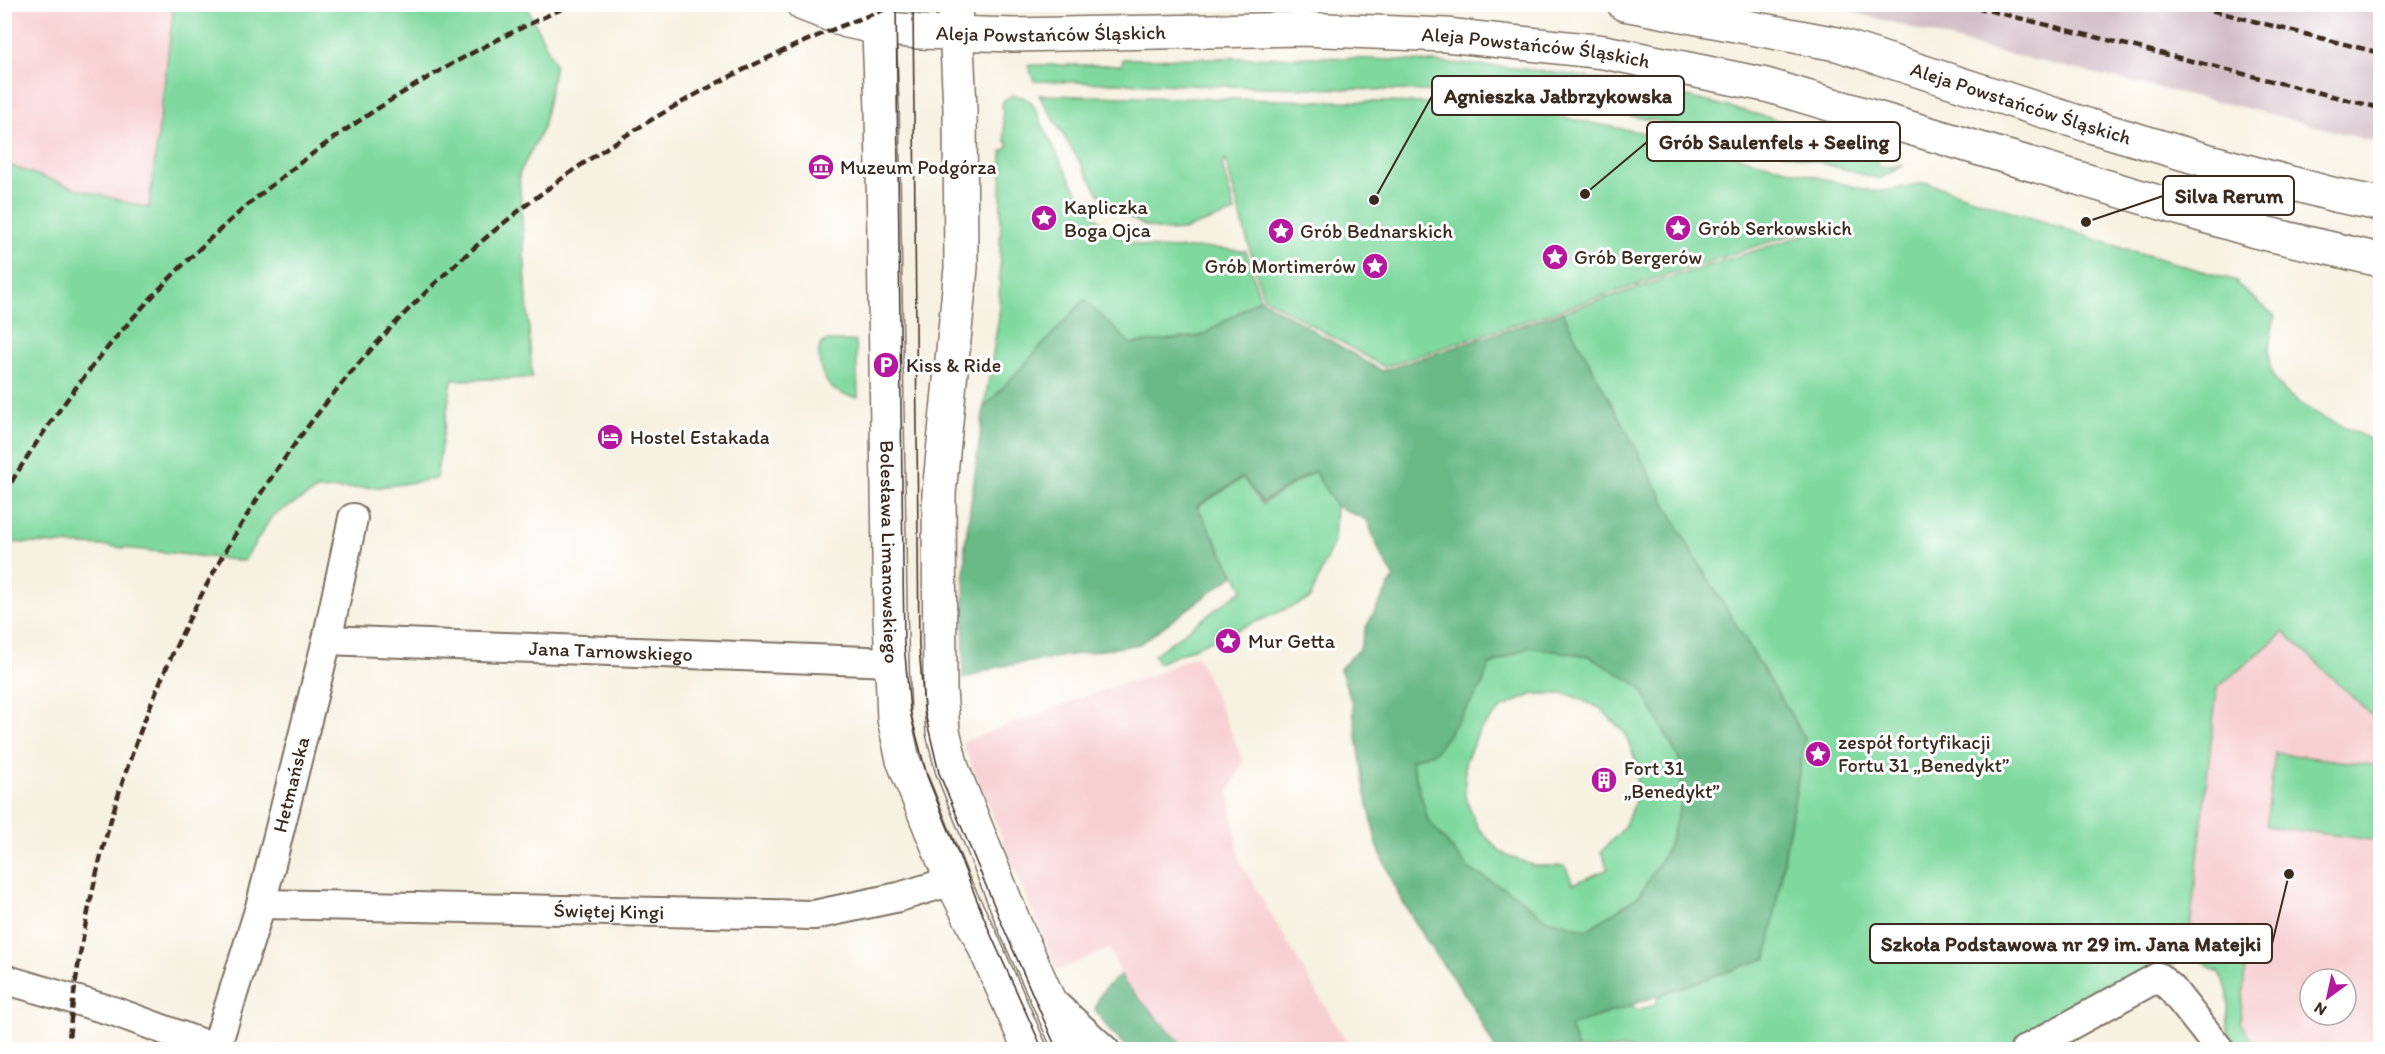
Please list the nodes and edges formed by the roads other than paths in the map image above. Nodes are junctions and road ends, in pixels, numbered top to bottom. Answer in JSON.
{"nodes":[{"id":1,"x":803,"y":4,"type":"edge"},
{"id":2,"x":1624,"y":4,"type":"edge"},
{"id":3,"x":1708,"y":4,"type":"edge"},
{"id":4,"x":878,"y":16,"type":"edge"},
{"id":5,"x":956,"y":18,"type":"edge"},
{"id":6,"x":1838,"y":44,"type":"junction"},
{"id":7,"x":2380,"y":204,"type":"edge"},
{"id":8,"x":2380,"y":260,"type":"edge"},
{"id":9,"x":353,"y":519,"type":"dead end"},
{"id":10,"x":327,"y":640,"type":"junction"},
{"id":11,"x":892,"y":662,"type":"junction"},
{"id":12,"x":951,"y":881,"type":"junction"},
{"id":13,"x":261,"y":904,"type":"junction"},
{"id":14,"x":4,"y":979,"type":"edge"},
{"id":15,"x":1048,"y":998,"type":"junction"},
{"id":16,"x":218,"y":1048,"type":"edge"},
{"id":17,"x":1030,"y":1050,"type":"edge"},
{"id":18,"x":1071,"y":1050,"type":"edge"},
{"id":19,"x":1105,"y":1050,"type":"edge"},
{"id":20,"x":2025,"y":1050,"type":"edge"},
{"id":21,"x":2220,"y":1050,"type":"edge"}],
"edges":[{"from":1,"to":4,"type":"main road","name":"Aleja Powstańców Śląskich"},
{"from":2,"to":6,"type":"main road","name":"Aleja Powstańców Śląskich"},
{"from":3,"to":6,"type":"main road"},
{"from":4,"to":5,"type":"main road","name":"Aleja Powstańców Śląskich"},
{"from":4,"to":11,"type":"main road","name":"Bolesława Limanowskiego"},
{"from":5,"to":8,"type":"main road","name":"Aleja Powstańców Śląskich"},
{"from":5,"to":15,"type":"main road"},
{"from":6,"to":7,"type":"main road","name":"Aleja Powstańców Śląskich"},
{"from":9,"to":10,"type":"street","name":"Hetmańska"},
{"from":10,"to":11,"type":"street","name":"Jana Tarnowskiego"},
{"from":10,"to":13,"type":"street","name":"Hetmańska"},
{"from":11,"to":12,"type":"main road","name":"Bolesława Limanowskiego"},
{"from":12,"to":13,"type":"street","name":"Świętej Kingi"},
{"from":12,"to":17,"type":"main road","name":"Bolesława Limanowskiego"},
{"from":13,"to":16,"type":"street","name":"Hetmańska"},
{"from":14,"to":16,"type":"street"},
{"from":15,"to":18,"type":"main road"},
{"from":15,"to":19,"type":"street"},
{"from":20,"to":21,"type":"street"}]}
